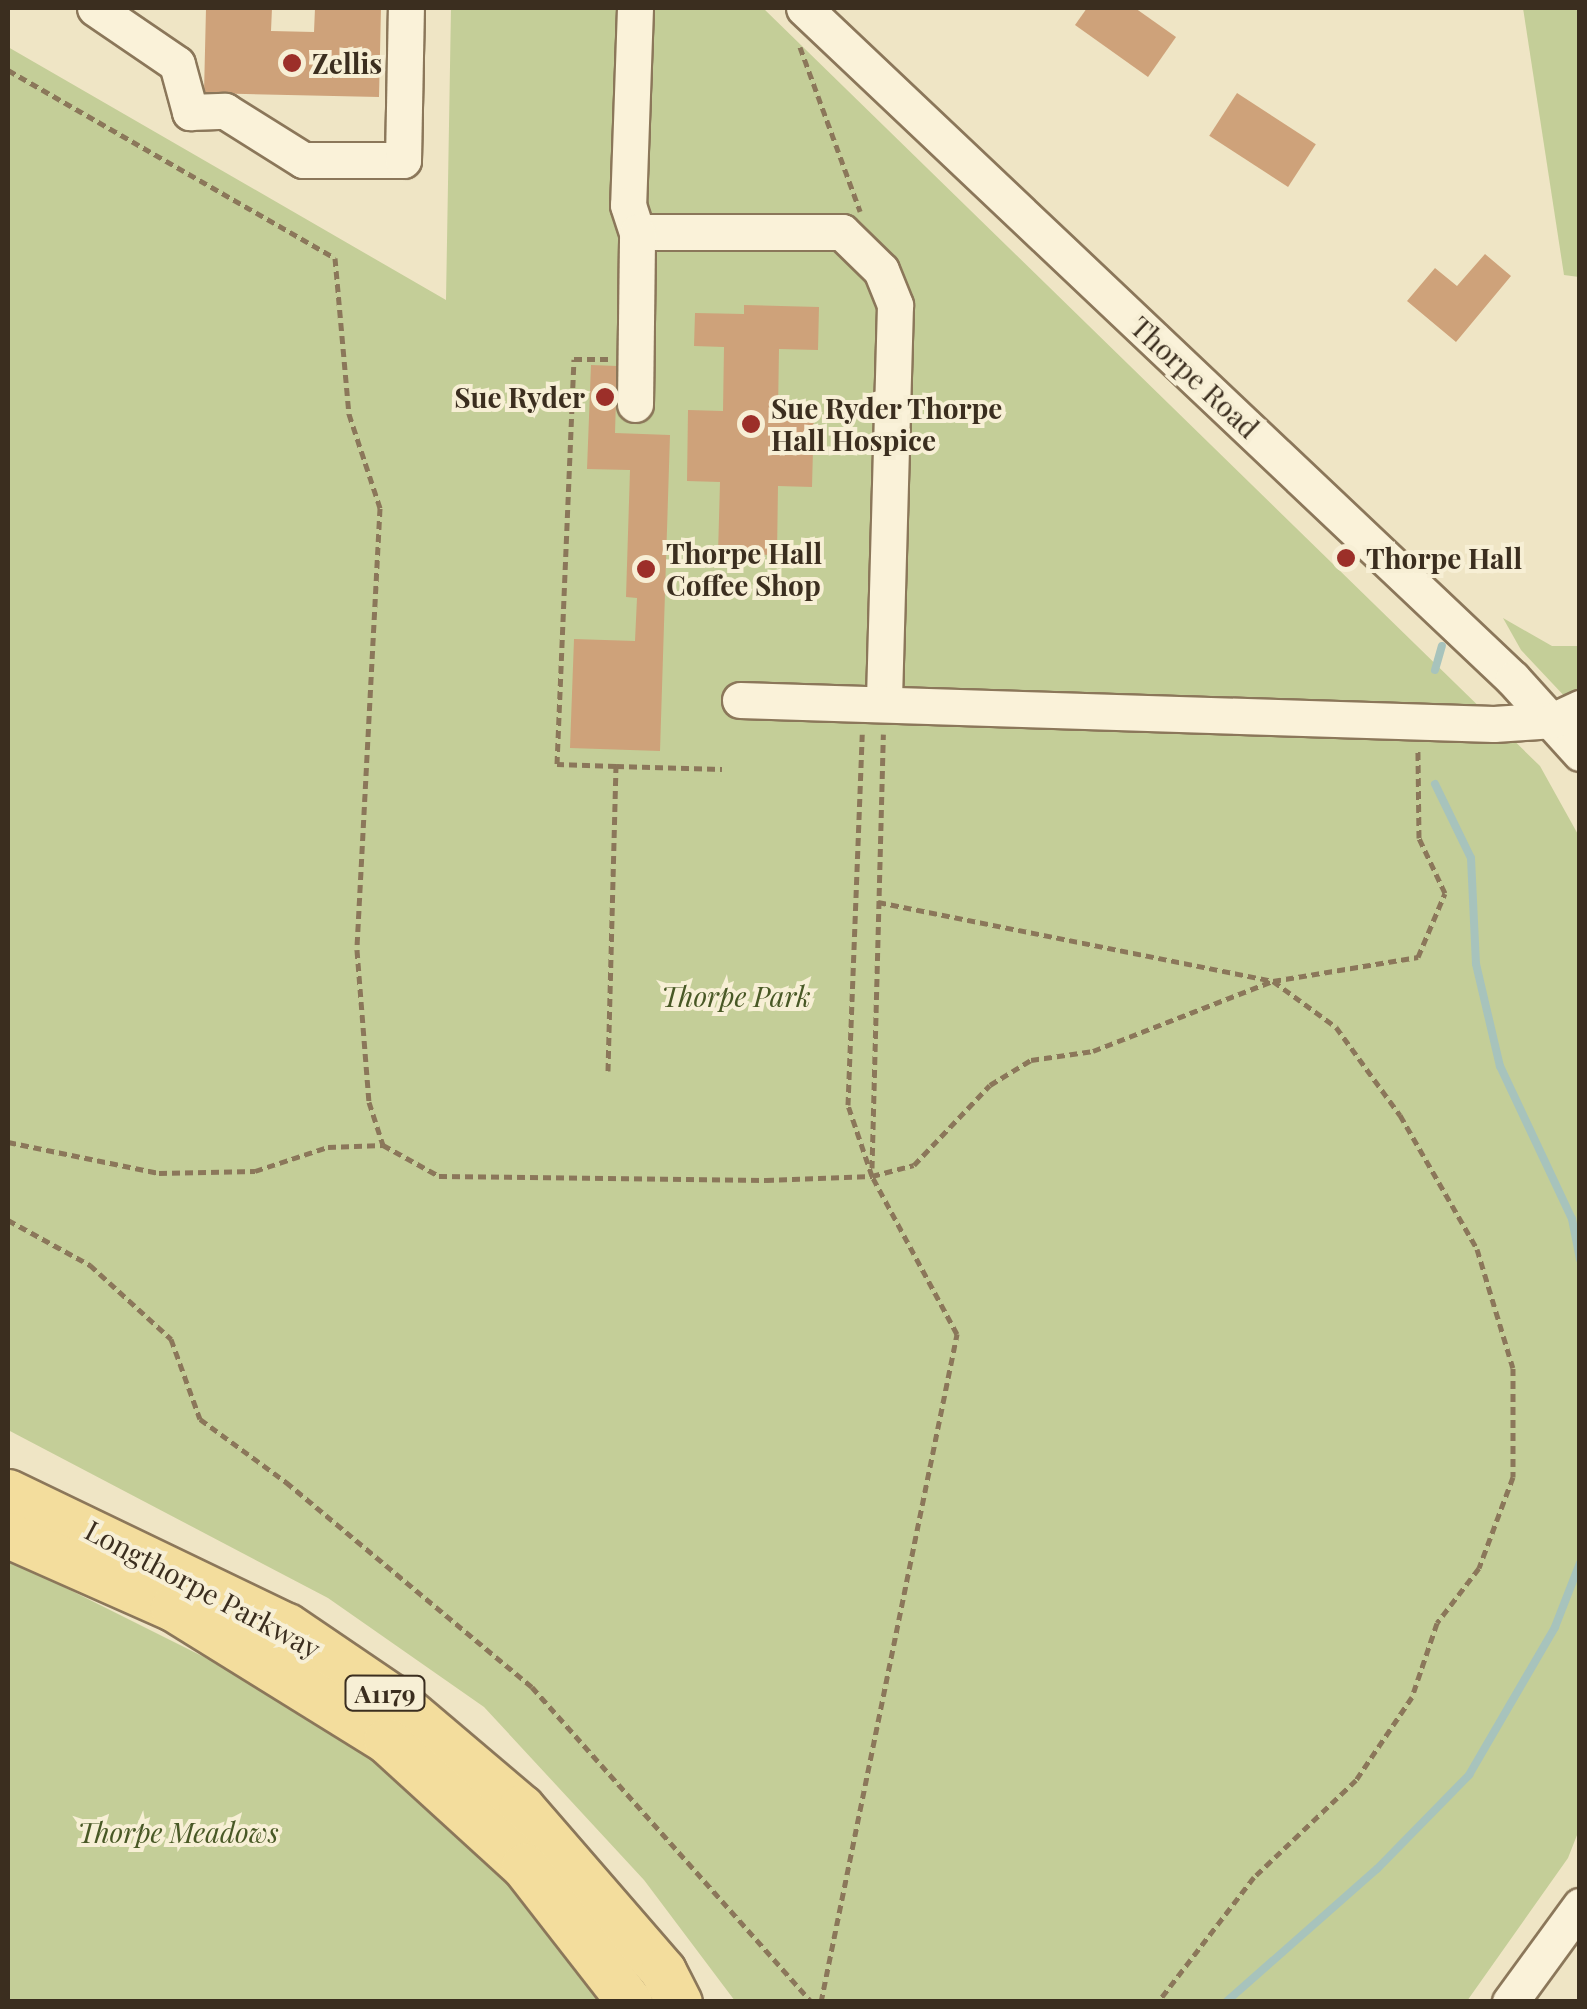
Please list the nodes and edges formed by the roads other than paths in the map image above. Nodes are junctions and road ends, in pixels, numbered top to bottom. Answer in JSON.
{"nodes":[{"id":1,"x":95,"y":8,"type":"edge"},
{"id":2,"x":406,"y":8,"type":"edge"},
{"id":3,"x":635,"y":8,"type":"edge"},
{"id":4,"x":800,"y":21,"type":"edge"},
{"id":5,"x":637,"y":232,"type":"junction"},
{"id":6,"x":635,"y":404,"type":"dead end"},
{"id":7,"x":740,"y":700,"type":"dead end"},
{"id":8,"x":873,"y":703,"type":"junction"},
{"id":9,"x":1567,"y":714,"type":"edge"},
{"id":10,"x":1580,"y":753,"type":"edge"},
{"id":11,"x":8,"y":1492,"type":"edge"},
{"id":12,"x":8,"y":1535,"type":"edge"},
{"id":13,"x":1580,"y":1906,"type":"edge"},
{"id":14,"x":630,"y":2002,"type":"edge"},
{"id":15,"x":680,"y":2002,"type":"edge"},
{"id":16,"x":1510,"y":2002,"type":"edge"}],
"edges":[{"from":1,"to":2,"type":"street"},
{"from":3,"to":5,"type":"street"},
{"from":4,"to":9,"type":"street","name":"Thorpe Road"},
{"from":5,"to":6,"type":"street"},
{"from":5,"to":8,"type":"street"},
{"from":7,"to":8,"type":"street"},
{"from":8,"to":9,"type":"street"},
{"from":9,"to":10,"type":"street","name":"Thorpe Road"},
{"from":11,"to":15,"type":"main road","name":"Longthorpe Parkway","number":"A1179"},
{"from":12,"to":14,"type":"main road","name":"Longthorpe Parkway","number":"A1179"},
{"from":13,"to":16,"type":"street"}]}
